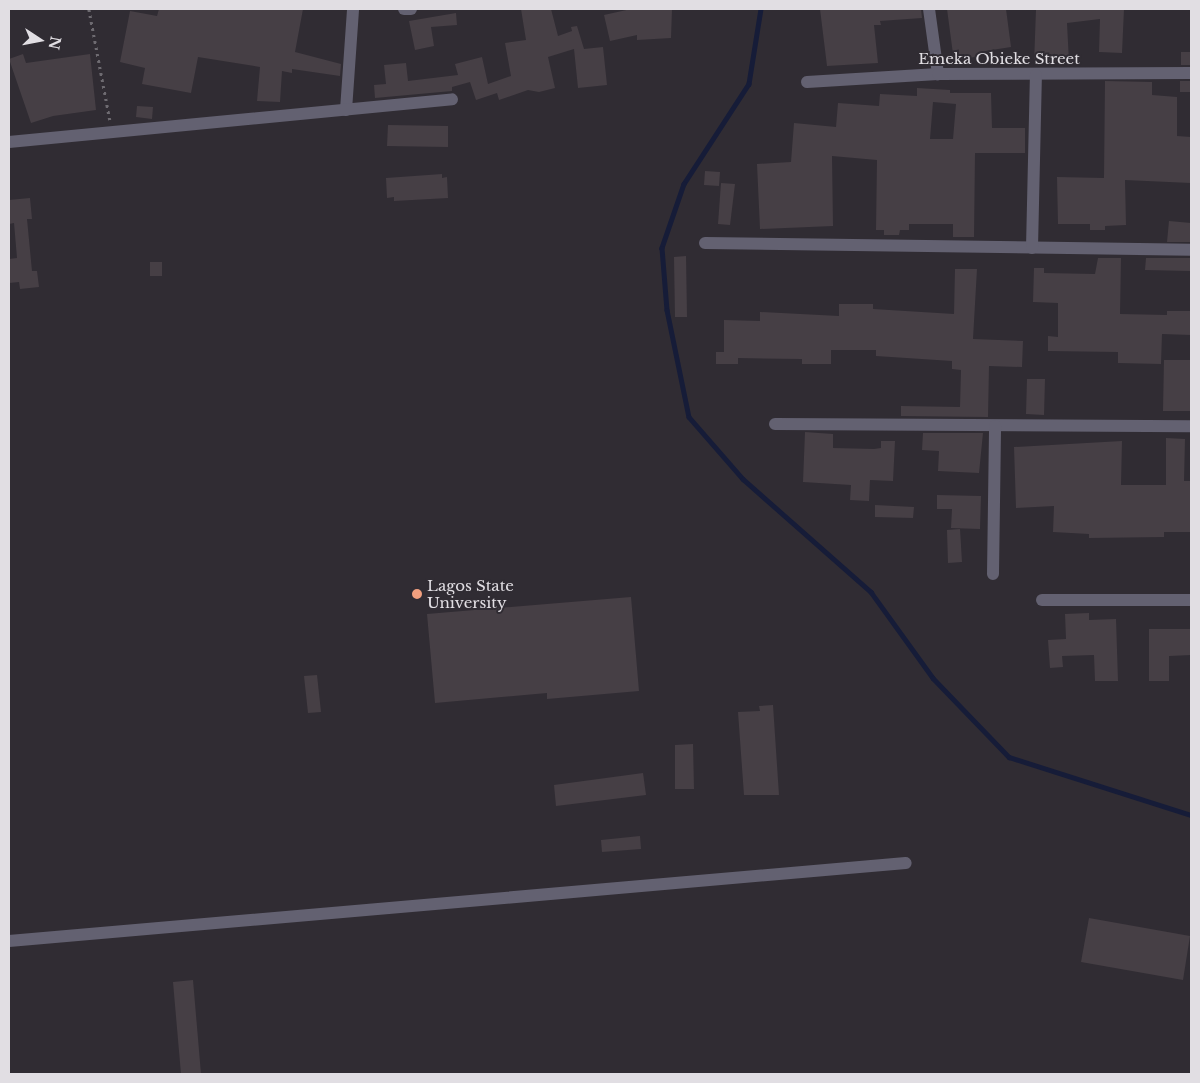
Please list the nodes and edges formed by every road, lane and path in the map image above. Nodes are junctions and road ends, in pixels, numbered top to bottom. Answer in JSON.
{"nodes":[{"id":1,"x":89,"y":9,"type":"edge"},
{"id":2,"x":353,"y":9,"type":"edge"},
{"id":3,"x":404,"y":9,"type":"edge"},
{"id":4,"x":411,"y":9,"type":"edge"},
{"id":5,"x":929,"y":9,"type":"edge"},
{"id":6,"x":1191,"y":73,"type":"edge"},
{"id":7,"x":938,"y":74,"type":"junction"},
{"id":8,"x":1036,"y":75,"type":"junction"},
{"id":9,"x":807,"y":82,"type":"dead end"},
{"id":10,"x":452,"y":99,"type":"dead end"},
{"id":11,"x":346,"y":110,"type":"junction"},
{"id":12,"x":113,"y":134,"type":"junction"},
{"id":13,"x":9,"y":142,"type":"edge"},
{"id":14,"x":705,"y":243,"type":"dead end"},
{"id":15,"x":1032,"y":248,"type":"junction"},
{"id":16,"x":1191,"y":250,"type":"edge"},
{"id":17,"x":775,"y":424,"type":"dead end"},
{"id":18,"x":995,"y":426,"type":"junction"},
{"id":19,"x":1191,"y":426,"type":"edge"},
{"id":20,"x":993,"y":574,"type":"dead end"},
{"id":21,"x":1042,"y":600,"type":"dead end"},
{"id":22,"x":1191,"y":600,"type":"edge"},
{"id":23,"x":906,"y":863,"type":"dead end"},
{"id":24,"x":9,"y":941,"type":"edge"}],
"edges":[{"from":1,"to":12,"type":"path"},
{"from":2,"to":11,"type":"street"},
{"from":3,"to":4,"type":"street"},
{"from":5,"to":7,"type":"street"},
{"from":6,"to":8,"type":"street","name":"Emeka Obieke Street"},
{"from":7,"to":8,"type":"street","name":"Emeka Obieke Street"},
{"from":7,"to":9,"type":"street","name":"Emeka Obieke Street"},
{"from":8,"to":15,"type":"street"},
{"from":10,"to":11,"type":"street"},
{"from":11,"to":12,"type":"street"},
{"from":12,"to":13,"type":"street"},
{"from":14,"to":15,"type":"street"},
{"from":15,"to":16,"type":"street"},
{"from":17,"to":18,"type":"street"},
{"from":18,"to":19,"type":"street"},
{"from":18,"to":20,"type":"street"},
{"from":21,"to":22,"type":"street"},
{"from":23,"to":24,"type":"street"}]}
